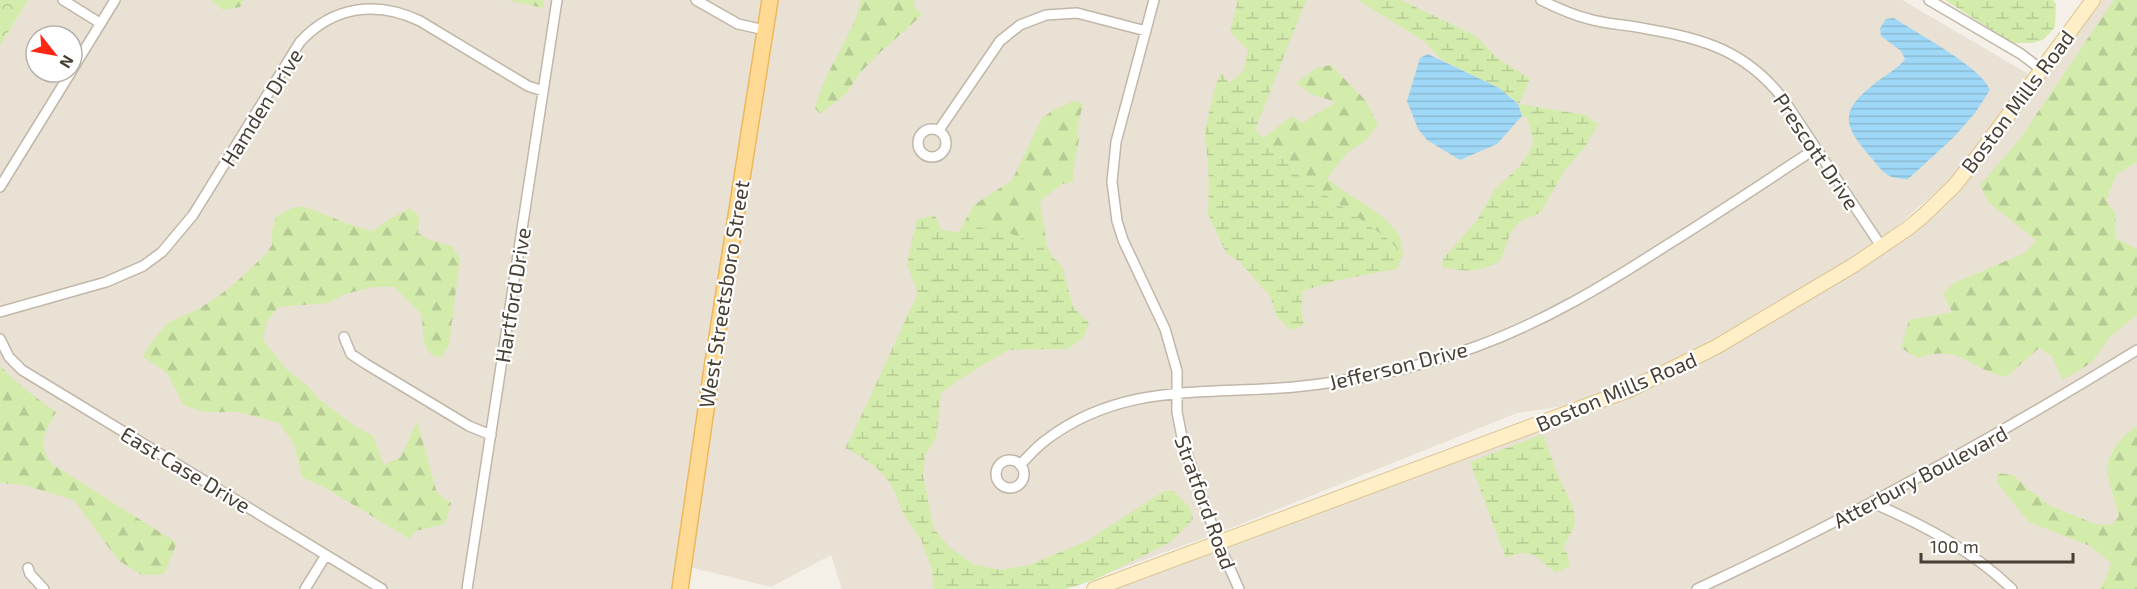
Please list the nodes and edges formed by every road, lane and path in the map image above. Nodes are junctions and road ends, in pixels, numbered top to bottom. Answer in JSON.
{"nodes":[{"id":1,"x":63,"y":0,"type":"edge"},
{"id":2,"x":115,"y":0,"type":"edge"},
{"id":3,"x":557,"y":0,"type":"edge"},
{"id":4,"x":696,"y":0,"type":"edge"},
{"id":5,"x":770,"y":0,"type":"edge"},
{"id":6,"x":1154,"y":0,"type":"edge"},
{"id":7,"x":1541,"y":0,"type":"edge"},
{"id":8,"x":1929,"y":0,"type":"edge"},
{"id":9,"x":2093,"y":0,"type":"edge"},
{"id":10,"x":100,"y":23,"type":"junction"},
{"id":11,"x":765,"y":30,"type":"junction"},
{"id":12,"x":1146,"y":31,"type":"junction"},
{"id":13,"x":84,"y":49,"type":"edge"},
{"id":14,"x":2042,"y":70,"type":"junction"},
{"id":15,"x":63,"y":84,"type":"edge"},
{"id":16,"x":543,"y":91,"type":"junction"},
{"id":17,"x":939,"y":130,"type":"dead end"},
{"id":18,"x":1815,"y":149,"type":"junction"},
{"id":19,"x":0,"y":187,"type":"edge"},
{"id":20,"x":1881,"y":246,"type":"junction"},
{"id":21,"x":0,"y":312,"type":"edge"},
{"id":22,"x":344,"y":337,"type":"dead end"},
{"id":23,"x":0,"y":339,"type":"edge"},
{"id":24,"x":2137,"y":350,"type":"edge"},
{"id":25,"x":1177,"y":393,"type":"junction"},
{"id":26,"x":491,"y":435,"type":"junction"},
{"id":27,"x":1020,"y":465,"type":"dead end"},
{"id":28,"x":1873,"y":503,"type":"junction"},
{"id":29,"x":1218,"y":542,"type":"junction"},
{"id":30,"x":326,"y":555,"type":"junction"},
{"id":31,"x":28,"y":568,"type":"dead end"},
{"id":32,"x":44,"y":589,"type":"edge"},
{"id":33,"x":305,"y":589,"type":"edge"},
{"id":34,"x":382,"y":589,"type":"edge"},
{"id":35,"x":467,"y":589,"type":"edge"},
{"id":36,"x":680,"y":589,"type":"edge"},
{"id":37,"x":1094,"y":589,"type":"edge"},
{"id":38,"x":1239,"y":589,"type":"edge"},
{"id":39,"x":1697,"y":589,"type":"edge"},
{"id":40,"x":2012,"y":589,"type":"edge"}],
"edges":[{"from":1,"to":10,"type":"street"},
{"from":2,"to":10,"type":"street"},
{"from":3,"to":16,"type":"street","name":"Hartford Drive"},
{"from":4,"to":11,"type":"street"},
{"from":5,"to":11,"type":"main road","name":"West Streetsboro Street"},
{"from":6,"to":12,"type":"street","name":"Stratford Road"},
{"from":7,"to":18,"type":"street","name":"Prescott Drive"},
{"from":8,"to":14,"type":"street"},
{"from":9,"to":14,"type":"street","name":"Boston Mills Road"},
{"from":10,"to":13,"type":"street"},
{"from":11,"to":36,"type":"main road","name":"West Streetsboro Street"},
{"from":12,"to":17,"type":"street"},
{"from":12,"to":25,"type":"street","name":"Stratford Road"},
{"from":14,"to":20,"type":"street","name":"Boston Mills Road"},
{"from":15,"to":19,"type":"street"},
{"from":16,"to":21,"type":"street","name":"Hamden Drive"},
{"from":16,"to":26,"type":"street","name":"Hartford Drive"},
{"from":18,"to":20,"type":"street","name":"Prescott Drive"},
{"from":18,"to":25,"type":"street","name":"Jefferson Drive"},
{"from":20,"to":29,"type":"street","name":"Boston Mills Road"},
{"from":22,"to":26,"type":"street"},
{"from":23,"to":30,"type":"street","name":"East Case Drive"},
{"from":24,"to":28,"type":"street","name":"Atterbury Boulevard"},
{"from":25,"to":27,"type":"street","name":"Jefferson Drive"},
{"from":25,"to":29,"type":"street","name":"Stratford Road"},
{"from":26,"to":35,"type":"street","name":"Hartford Drive"},
{"from":28,"to":39,"type":"street","name":"Atterbury Boulevard"},
{"from":28,"to":40,"type":"street"},
{"from":29,"to":37,"type":"street","name":"Boston Mills Road"},
{"from":29,"to":38,"type":"street","name":"Stratford Road"},
{"from":30,"to":33,"type":"street"},
{"from":30,"to":34,"type":"street","name":"East Case Drive"},
{"from":31,"to":32,"type":"street"}]}
